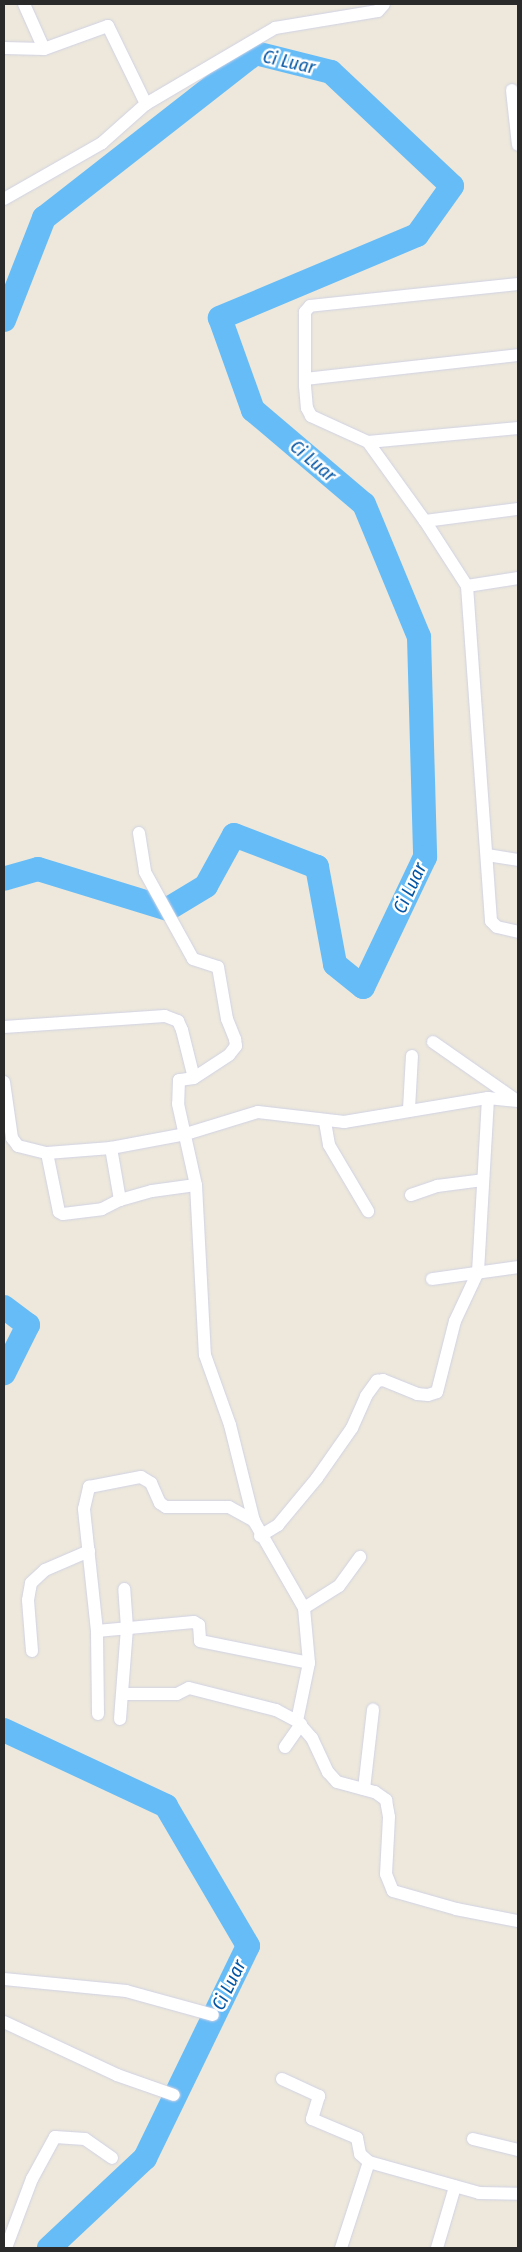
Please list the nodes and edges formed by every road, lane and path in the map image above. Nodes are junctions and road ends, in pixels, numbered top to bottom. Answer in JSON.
{"nodes":[{"id":1,"x":24,"y":4,"type":"edge"},
{"id":2,"x":384,"y":4,"type":"edge"},
{"id":3,"x":43,"y":44,"type":"junction"},
{"id":4,"x":4,"y":48,"type":"edge"},
{"id":5,"x":512,"y":90,"type":"dead end"},
{"id":6,"x":146,"y":104,"type":"junction"},
{"id":7,"x":518,"y":145,"type":"edge"},
{"id":8,"x":4,"y":199,"type":"edge"},
{"id":9,"x":518,"y":284,"type":"edge"},
{"id":10,"x":518,"y":355,"type":"edge"},
{"id":11,"x":305,"y":380,"type":"junction"},
{"id":12,"x":518,"y":428,"type":"edge"},
{"id":13,"x":368,"y":442,"type":"junction"},
{"id":14,"x":518,"y":509,"type":"edge"},
{"id":15,"x":426,"y":521,"type":"junction"},
{"id":16,"x":518,"y":578,"type":"edge"},
{"id":17,"x":467,"y":586,"type":"junction"},
{"id":18,"x":139,"y":833,"type":"dead end"},
{"id":19,"x":487,"y":855,"type":"junction"},
{"id":20,"x":518,"y":860,"type":"edge"},
{"id":21,"x":518,"y":932,"type":"edge"},
{"id":22,"x":4,"y":1027,"type":"edge"},
{"id":23,"x":433,"y":1042,"type":"dead end"},
{"id":24,"x":412,"y":1056,"type":"dead end"},
{"id":25,"x":194,"y":1078,"type":"junction"},
{"id":26,"x":4,"y":1082,"type":"edge"},
{"id":27,"x":488,"y":1098,"type":"junction"},
{"id":28,"x":518,"y":1101,"type":"edge"},
{"id":29,"x":409,"y":1109,"type":"junction"},
{"id":30,"x":325,"y":1122,"type":"junction"},
{"id":31,"x":186,"y":1134,"type":"junction"},
{"id":32,"x":111,"y":1148,"type":"junction"},
{"id":33,"x":47,"y":1153,"type":"junction"},
{"id":34,"x":482,"y":1180,"type":"junction"},
{"id":35,"x":196,"y":1185,"type":"junction"},
{"id":36,"x":411,"y":1196,"type":"dead end"},
{"id":37,"x":120,"y":1200,"type":"junction"},
{"id":38,"x":368,"y":1211,"type":"dead end"},
{"id":39,"x":518,"y":1267,"type":"edge"},
{"id":40,"x":478,"y":1272,"type":"junction"},
{"id":41,"x":432,"y":1279,"type":"dead end"},
{"id":42,"x":254,"y":1521,"type":"junction"},
{"id":43,"x":260,"y":1536,"type":"junction"},
{"id":44,"x":89,"y":1551,"type":"junction"},
{"id":45,"x":360,"y":1557,"type":"dead end"},
{"id":46,"x":124,"y":1588,"type":"dead end"},
{"id":47,"x":304,"y":1608,"type":"junction"},
{"id":48,"x":127,"y":1628,"type":"junction"},
{"id":49,"x":97,"y":1631,"type":"junction"},
{"id":50,"x":32,"y":1651,"type":"dead end"},
{"id":51,"x":309,"y":1663,"type":"junction"},
{"id":52,"x":124,"y":1694,"type":"junction"},
{"id":53,"x":373,"y":1710,"type":"dead end"},
{"id":54,"x":98,"y":1714,"type":"dead end"},
{"id":55,"x":120,"y":1719,"type":"dead end"},
{"id":56,"x":299,"y":1723,"type":"junction"},
{"id":57,"x":285,"y":1747,"type":"dead end"},
{"id":58,"x":364,"y":1789,"type":"junction"},
{"id":59,"x":518,"y":1922,"type":"edge"},
{"id":60,"x":4,"y":1979,"type":"edge"},
{"id":61,"x":212,"y":2015,"type":"dead end"},
{"id":62,"x":4,"y":2022,"type":"edge"},
{"id":63,"x":282,"y":2079,"type":"dead end"},
{"id":64,"x":174,"y":2095,"type":"dead end"},
{"id":65,"x":474,"y":2139,"type":"dead end"},
{"id":66,"x":518,"y":2150,"type":"edge"},
{"id":67,"x":112,"y":2158,"type":"dead end"},
{"id":68,"x":369,"y":2162,"type":"junction"},
{"id":69,"x":455,"y":2187,"type":"junction"},
{"id":70,"x":518,"y":2194,"type":"edge"},
{"id":71,"x":6,"y":2248,"type":"edge"},
{"id":72,"x":341,"y":2248,"type":"edge"},
{"id":73,"x":437,"y":2248,"type":"edge"}],
"edges":[{"from":1,"to":3,"type":"street"},
{"from":2,"to":6,"type":"street"},
{"from":3,"to":4,"type":"street"},
{"from":3,"to":6,"type":"street"},
{"from":5,"to":7,"type":"street"},
{"from":6,"to":8,"type":"street"},
{"from":9,"to":11,"type":"street"},
{"from":10,"to":11,"type":"street"},
{"from":11,"to":13,"type":"street"},
{"from":12,"to":13,"type":"street"},
{"from":13,"to":15,"type":"street"},
{"from":14,"to":15,"type":"street"},
{"from":15,"to":17,"type":"street"},
{"from":16,"to":17,"type":"street"},
{"from":17,"to":19,"type":"street"},
{"from":18,"to":25,"type":"street"},
{"from":19,"to":20,"type":"street"},
{"from":19,"to":21,"type":"street"},
{"from":22,"to":25,"type":"street"},
{"from":23,"to":28,"type":"street"},
{"from":24,"to":29,"type":"street"},
{"from":25,"to":31,"type":"street"},
{"from":26,"to":33,"type":"street"},
{"from":27,"to":28,"type":"street"},
{"from":27,"to":29,"type":"street"},
{"from":27,"to":34,"type":"street"},
{"from":29,"to":30,"type":"street"},
{"from":30,"to":31,"type":"street"},
{"from":30,"to":38,"type":"street"},
{"from":31,"to":32,"type":"street"},
{"from":31,"to":35,"type":"street"},
{"from":32,"to":33,"type":"street"},
{"from":32,"to":37,"type":"street"},
{"from":33,"to":37,"type":"street"},
{"from":34,"to":36,"type":"street"},
{"from":34,"to":40,"type":"street"},
{"from":35,"to":37,"type":"street"},
{"from":35,"to":42,"type":"street"},
{"from":39,"to":40,"type":"street"},
{"from":40,"to":41,"type":"street"},
{"from":40,"to":43,"type":"street"},
{"from":42,"to":43,"type":"street"},
{"from":42,"to":44,"type":"street"},
{"from":43,"to":47,"type":"street"},
{"from":44,"to":49,"type":"street"},
{"from":44,"to":50,"type":"street"},
{"from":45,"to":47,"type":"street"},
{"from":46,"to":48,"type":"street"},
{"from":47,"to":51,"type":"street"},
{"from":48,"to":49,"type":"street"},
{"from":48,"to":51,"type":"street"},
{"from":48,"to":52,"type":"street"},
{"from":49,"to":54,"type":"street"},
{"from":51,"to":56,"type":"street"},
{"from":52,"to":55,"type":"street"},
{"from":52,"to":56,"type":"street"},
{"from":53,"to":58,"type":"street"},
{"from":56,"to":57,"type":"street"},
{"from":56,"to":58,"type":"street"},
{"from":58,"to":59,"type":"street"},
{"from":60,"to":61,"type":"street"},
{"from":62,"to":64,"type":"street"},
{"from":63,"to":68,"type":"street"},
{"from":65,"to":66,"type":"street"},
{"from":67,"to":71,"type":"street"},
{"from":68,"to":69,"type":"street"},
{"from":68,"to":72,"type":"street"},
{"from":69,"to":70,"type":"street"},
{"from":69,"to":73,"type":"street"}]}
